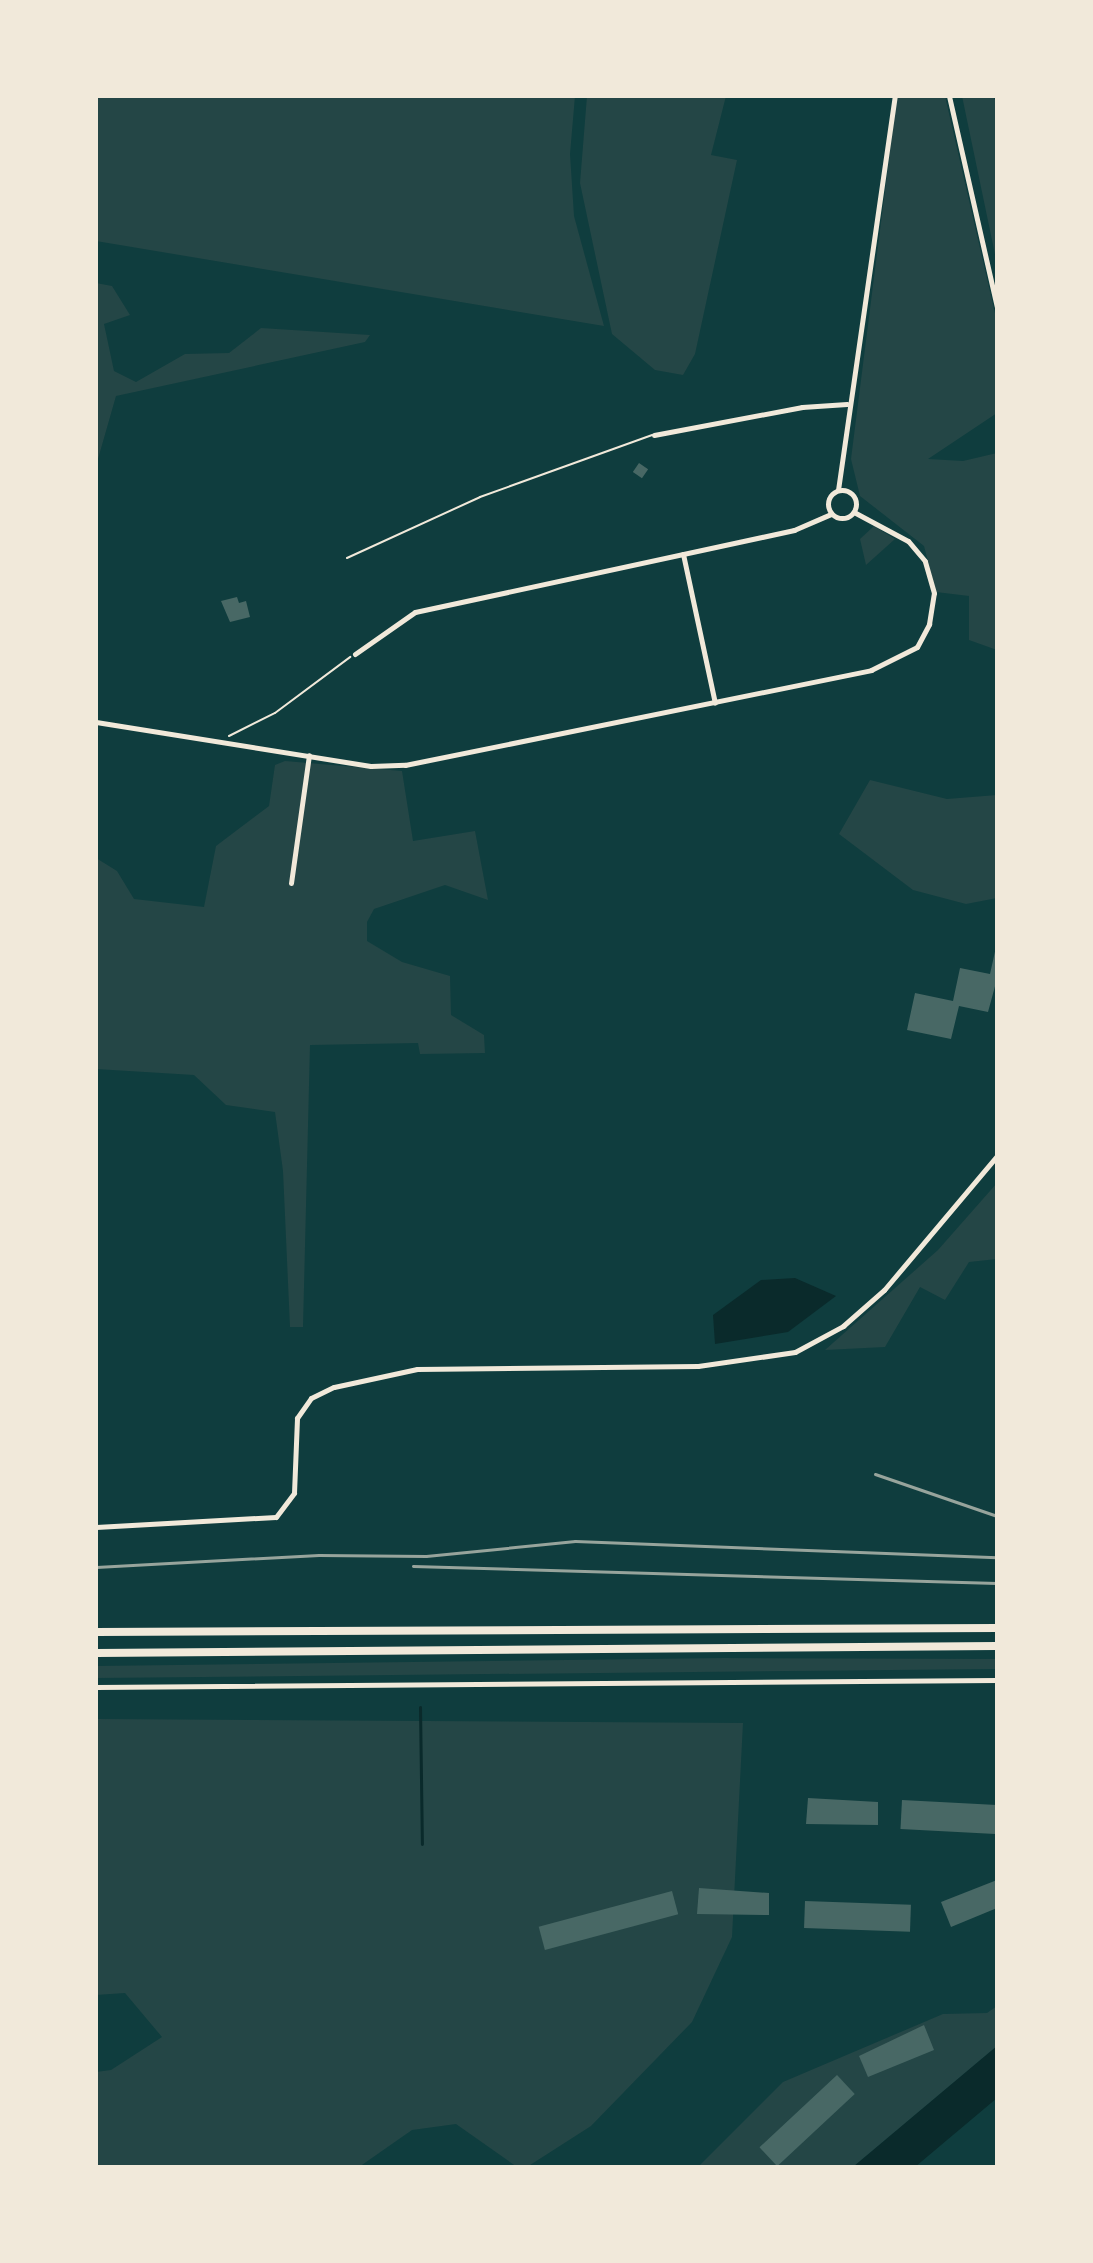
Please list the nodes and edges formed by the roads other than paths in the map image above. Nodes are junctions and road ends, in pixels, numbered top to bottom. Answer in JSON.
{"nodes":[{"id":1,"x":895,"y":96,"type":"edge"},
{"id":2,"x":949,"y":96,"type":"edge"},
{"id":3,"x":997,"y":307,"type":"edge"},
{"id":4,"x":847,"y":404,"type":"junction"},
{"id":5,"x":654,"y":435,"type":"joint"},
{"id":6,"x":838,"y":490,"type":"junction"},
{"id":7,"x":854,"y":512,"type":"junction"},
{"id":8,"x":831,"y":514,"type":"junction"},
{"id":9,"x":683,"y":554,"type":"junction"},
{"id":10,"x":347,"y":558,"type":"dead end"},
{"id":11,"x":355,"y":654,"type":"road end"},
{"id":12,"x":715,"y":703,"type":"junction"},
{"id":13,"x":96,"y":722,"type":"edge"},
{"id":14,"x":309,"y":755,"type":"junction"},
{"id":15,"x":291,"y":883,"type":"dead end"},
{"id":16,"x":997,"y":1156,"type":"edge"},
{"id":17,"x":96,"y":1527,"type":"edge"},
{"id":18,"x":997,"y":1628,"type":"edge"},
{"id":19,"x":96,"y":1632,"type":"edge"},
{"id":20,"x":997,"y":1646,"type":"edge"},
{"id":21,"x":96,"y":1653,"type":"edge"},
{"id":22,"x":997,"y":1680,"type":"edge"},
{"id":23,"x":96,"y":1687,"type":"edge"}],
"edges":[{"from":1,"to":4,"type":"street"},
{"from":2,"to":3,"type":"street"},
{"from":4,"to":5,"type":"street"},
{"from":4,"to":6,"type":"street"},
{"from":5,"to":10,"type":"lane"},
{"from":6,"to":7,"type":"street"},
{"from":6,"to":8,"type":"street"},
{"from":7,"to":8,"type":"street"},
{"from":7,"to":12,"type":"street"},
{"from":8,"to":9,"type":"street"},
{"from":9,"to":11,"type":"street"},
{"from":9,"to":12,"type":"street"},
{"from":12,"to":14,"type":"street"},
{"from":13,"to":14,"type":"street"},
{"from":14,"to":15,"type":"street"},
{"from":16,"to":17,"type":"street"},
{"from":18,"to":19,"type":"highway"},
{"from":20,"to":21,"type":"highway"},
{"from":22,"to":23,"type":"street"}]}
